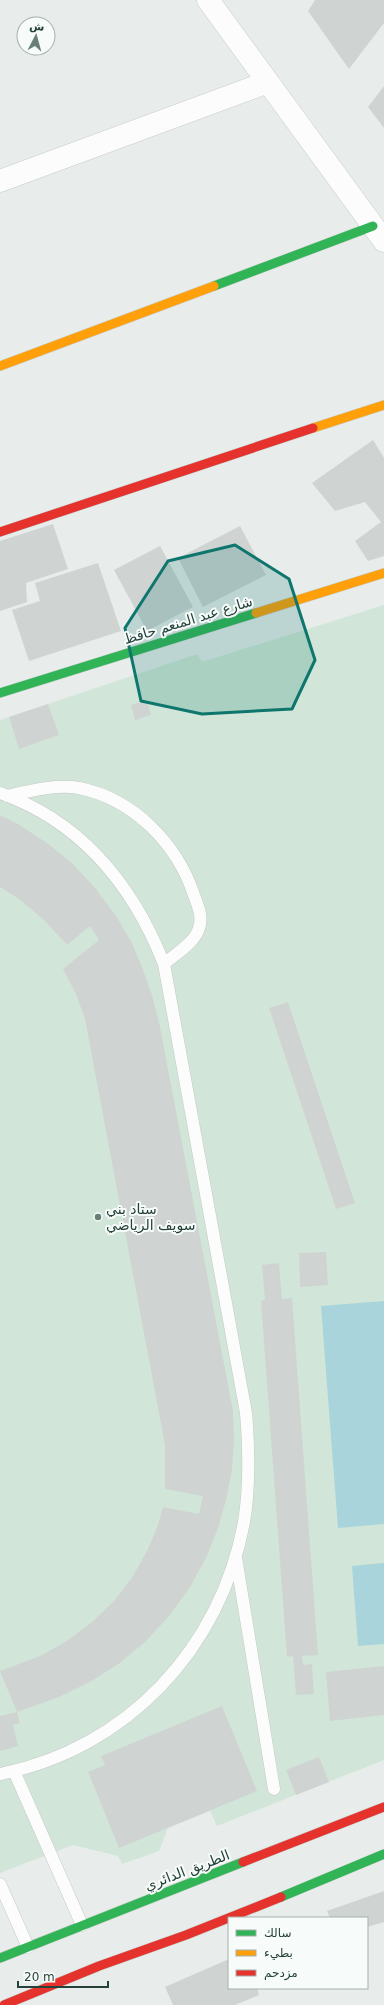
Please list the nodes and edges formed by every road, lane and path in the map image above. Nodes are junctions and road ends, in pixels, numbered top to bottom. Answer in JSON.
{"nodes":[{"id":1,"x":208,"y":0,"type":"edge"},
{"id":2,"x":268,"y":82,"type":"junction"},
{"id":3,"x":0,"y":181,"type":"edge"},
{"id":4,"x":379,"y":234,"type":"edge"},
{"id":5,"x":0,"y":366,"type":"edge"},
{"id":6,"x":384,"y":405,"type":"edge"},
{"id":7,"x":0,"y":532,"type":"edge"},
{"id":8,"x":384,"y":573,"type":"edge"},
{"id":9,"x":0,"y":693,"type":"edge"},
{"id":10,"x":3,"y":795,"type":"edge"},
{"id":11,"x":164,"y":964,"type":"junction"},
{"id":12,"x":236,"y":1556,"type":"junction"},
{"id":13,"x":14,"y":1771,"type":"junction"},
{"id":14,"x":0,"y":1774,"type":"edge"},
{"id":15,"x":274,"y":1789,"type":"dead end"},
{"id":16,"x":384,"y":1807,"type":"edge"},
{"id":17,"x":384,"y":1854,"type":"edge"},
{"id":18,"x":0,"y":1884,"type":"edge"},
{"id":19,"x":231,"y":1917,"type":"edge"},
{"id":20,"x":228,"y":1918,"type":"edge"},
{"id":21,"x":82,"y":1925,"type":"junction"},
{"id":22,"x":28,"y":1947,"type":"junction"},
{"id":23,"x":0,"y":1958,"type":"edge"},
{"id":24,"x":4,"y":2005,"type":"edge"}],
"edges":[{"from":1,"to":2,"type":"street"},
{"from":2,"to":3,"type":"street"},
{"from":2,"to":4,"type":"street"},
{"from":4,"to":5,"type":"main road"},
{"from":6,"to":7,"type":"main road"},
{"from":8,"to":9,"type":"main road","name":"شارع عبد المنعم حافظ"},
{"from":10,"to":11,"type":"lane"},
{"from":10,"to":11,"type":"lane"},
{"from":11,"to":12,"type":"lane"},
{"from":12,"to":13,"type":"lane"},
{"from":12,"to":15,"type":"lane"},
{"from":13,"to":14,"type":"lane"},
{"from":13,"to":21,"type":"lane"},
{"from":16,"to":21,"type":"main road","name":"الطريق الدائري"},
{"from":17,"to":19,"type":"main road"},
{"from":18,"to":22,"type":"lane"},
{"from":20,"to":24,"type":"main road"},
{"from":21,"to":22,"type":"main road","name":"الطريق الدائري"},
{"from":22,"to":23,"type":"main road","name":"الطريق الدائري"}]}
